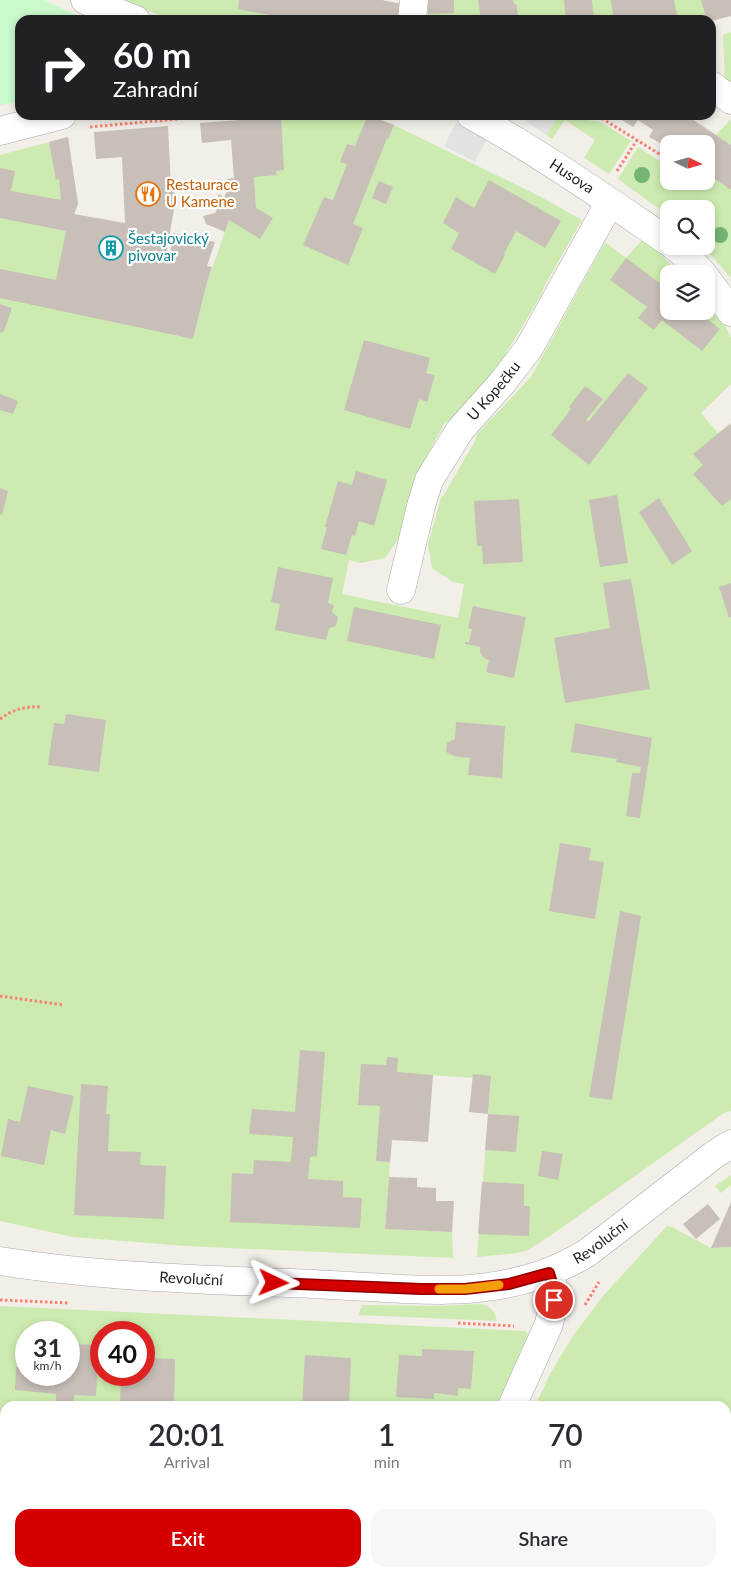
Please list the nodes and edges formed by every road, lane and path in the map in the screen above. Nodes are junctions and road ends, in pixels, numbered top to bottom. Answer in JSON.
{"nodes":[{"id":1,"x":85,"y":0,"type":"edge"},
{"id":2,"x":414,"y":0,"type":"edge"},
{"id":3,"x":123,"y":15,"type":"edge"},
{"id":4,"x":412,"y":15,"type":"edge"},
{"id":5,"x":716,"y":89,"type":"edge"},
{"id":6,"x":731,"y":100,"type":"edge"},
{"id":7,"x":43,"y":120,"type":"edge"},
{"id":8,"x":166,"y":120,"type":"edge"},
{"id":9,"x":492,"y":120,"type":"edge"},
{"id":10,"x":605,"y":120,"type":"edge"},
{"id":11,"x":509,"y":124,"type":"edge"},
{"id":12,"x":88,"y":127,"type":"dead end"},
{"id":13,"x":0,"y":131,"type":"edge"},
{"id":14,"x":637,"y":140,"type":"junction"},
{"id":15,"x":660,"y":154,"type":"edge"},
{"id":16,"x":616,"y":172,"type":"dead end"},
{"id":17,"x":610,"y":202,"type":"junction"},
{"id":18,"x":660,"y":236,"type":"edge"},
{"id":19,"x":685,"y":255,"type":"edge"},
{"id":20,"x":694,"y":265,"type":"edge"},
{"id":21,"x":715,"y":290,"type":"edge"},
{"id":22,"x":731,"y":312,"type":"edge"},
{"id":23,"x":401,"y":590,"type":"dead end"},
{"id":24,"x":42,"y":707,"type":"dead end"},
{"id":25,"x":0,"y":719,"type":"edge"},
{"id":26,"x":0,"y":996,"type":"edge"},
{"id":27,"x":64,"y":1005,"type":"dead end"},
{"id":28,"x":731,"y":1144,"type":"edge"},
{"id":29,"x":0,"y":1261,"type":"edge"},
{"id":30,"x":549,"y":1273,"type":"junction"},
{"id":31,"x":514,"y":1401,"type":"edge"}],
"edges":[{"from":1,"to":3,"type":"street"},
{"from":2,"to":4,"type":"street"},
{"from":5,"to":6,"type":"street"},
{"from":7,"to":13,"type":"street"},
{"from":8,"to":12,"type":"path"},
{"from":9,"to":11,"type":"street","name":"Husova"},
{"from":10,"to":14,"type":"path"},
{"from":11,"to":17,"type":"street","name":"Husova"},
{"from":14,"to":15,"type":"path"},
{"from":14,"to":16,"type":"path"},
{"from":17,"to":18,"type":"street","name":"Husova"},
{"from":17,"to":23,"type":"street","name":"U Kopečku"},
{"from":19,"to":20,"type":"street"},
{"from":21,"to":22,"type":"street"},
{"from":24,"to":25,"type":"path"},
{"from":26,"to":27,"type":"path"},
{"from":28,"to":30,"type":"street","name":"Revoluční"},
{"from":29,"to":30,"type":"street","name":"Revoluční"},
{"from":30,"to":31,"type":"street"}]}
